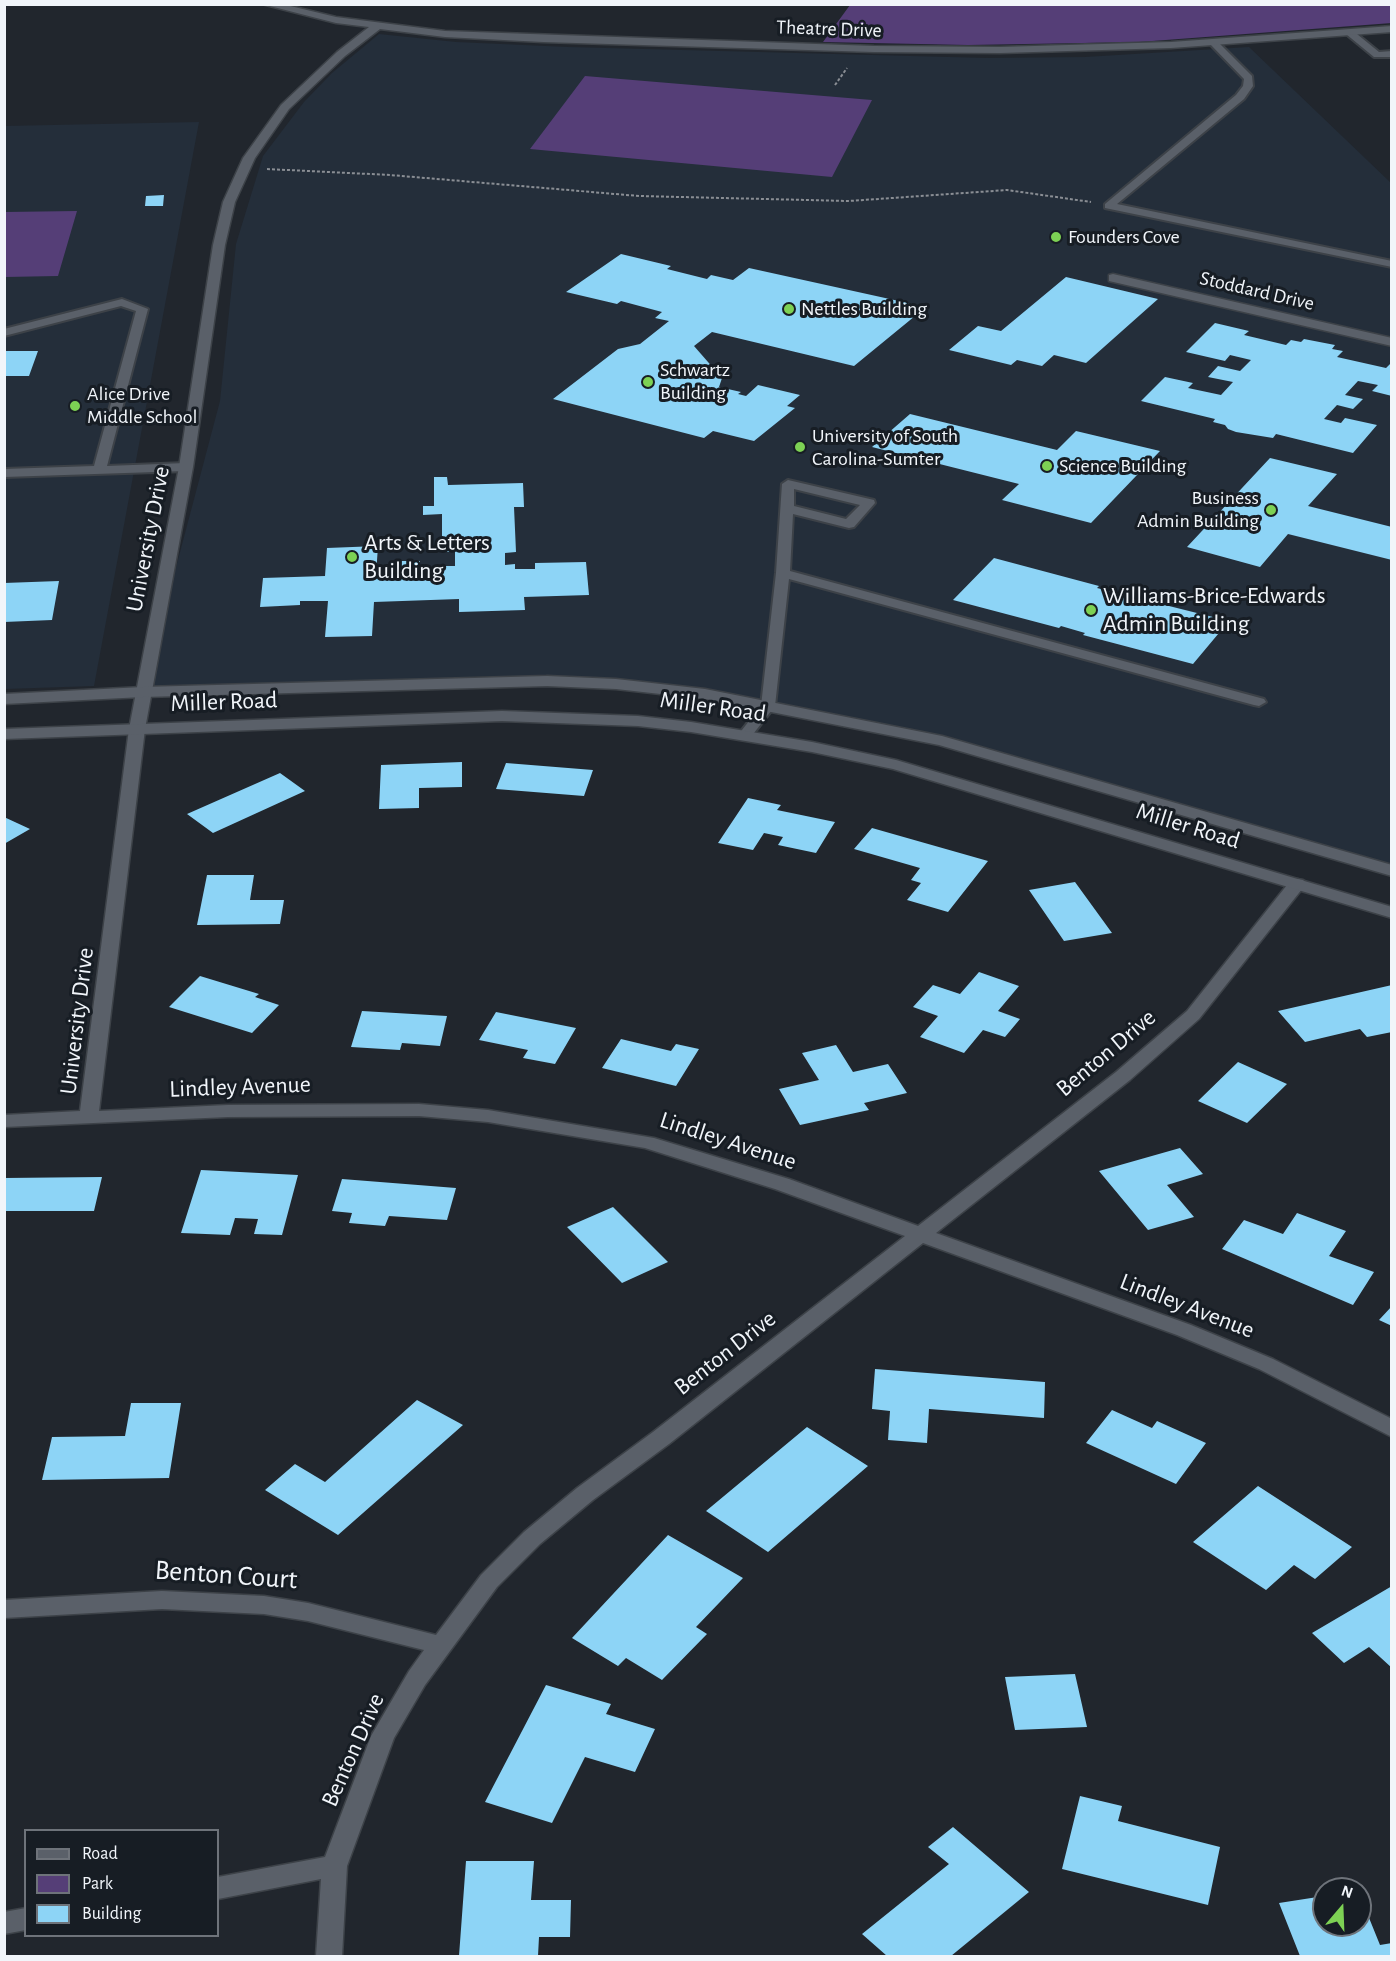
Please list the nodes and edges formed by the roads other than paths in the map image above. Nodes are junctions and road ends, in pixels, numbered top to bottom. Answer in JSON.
{"nodes":[{"id":1,"x":267,"y":4,"type":"edge"},
{"id":2,"x":377,"y":26,"type":"junction"},
{"id":3,"x":1392,"y":29,"type":"edge"},
{"id":4,"x":1349,"y":32,"type":"junction"},
{"id":5,"x":1214,"y":42,"type":"junction"},
{"id":6,"x":1392,"y":54,"type":"edge"},
{"id":7,"x":1377,"y":56,"type":"junction"},
{"id":8,"x":1392,"y":67,"type":"edge"},
{"id":9,"x":1392,"y":264,"type":"edge"},
{"id":10,"x":1113,"y":278,"type":"dead end"},
{"id":11,"x":4,"y":333,"type":"edge"},
{"id":12,"x":1392,"y":342,"type":"edge"},
{"id":13,"x":186,"y":467,"type":"junction"},
{"id":14,"x":99,"y":471,"type":"junction"},
{"id":15,"x":4,"y":473,"type":"edge"},
{"id":16,"x":787,"y":508,"type":"junction"},
{"id":17,"x":783,"y":573,"type":"junction"},
{"id":18,"x":143,"y":692,"type":"junction"},
{"id":19,"x":4,"y":699,"type":"edge"},
{"id":20,"x":1259,"y":702,"type":"dead end"},
{"id":21,"x":768,"y":706,"type":"junction"},
{"id":22,"x":136,"y":729,"type":"junction"},
{"id":23,"x":4,"y":734,"type":"edge"},
{"id":24,"x":745,"y":735,"type":"junction"},
{"id":25,"x":1392,"y":871,"type":"edge"},
{"id":26,"x":1297,"y":884,"type":"junction"},
{"id":27,"x":1392,"y":913,"type":"edge"},
{"id":28,"x":89,"y":1118,"type":"junction"},
{"id":29,"x":4,"y":1121,"type":"edge"},
{"id":30,"x":920,"y":1235,"type":"junction"},
{"id":31,"x":1392,"y":1429,"type":"edge"},
{"id":32,"x":4,"y":1609,"type":"edge"},
{"id":33,"x":440,"y":1645,"type":"junction"},
{"id":34,"x":334,"y":1866,"type":"junction"},
{"id":35,"x":219,"y":1888,"type":"edge"},
{"id":36,"x":24,"y":1919,"type":"edge"},
{"id":37,"x":4,"y":1923,"type":"edge"},
{"id":38,"x":329,"y":1956,"type":"edge"}],
"edges":[{"from":1,"to":2,"type":"street","name":"Theatre Drive"},
{"from":2,"to":5,"type":"street","name":"Theatre Drive"},
{"from":2,"to":13,"type":"street","name":"University Drive"},
{"from":3,"to":4,"type":"street","name":"Theatre Drive"},
{"from":4,"to":5,"type":"street","name":"Theatre Drive"},
{"from":4,"to":7,"type":"lane"},
{"from":5,"to":9,"type":"lane"},
{"from":6,"to":7,"type":"lane"},
{"from":7,"to":8,"type":"lane"},
{"from":10,"to":12,"type":"street","name":"Stoddard Drive"},
{"from":11,"to":14,"type":"lane"},
{"from":13,"to":14,"type":"lane"},
{"from":13,"to":18,"type":"street","name":"University Drive"},
{"from":14,"to":15,"type":"lane"},
{"from":16,"to":16,"type":"lane"},
{"from":16,"to":17,"type":"lane"},
{"from":17,"to":20,"type":"lane"},
{"from":17,"to":21,"type":"lane"},
{"from":18,"to":19,"type":"street","name":"Miller Road"},
{"from":18,"to":21,"type":"street","name":"Miller Road"},
{"from":18,"to":22,"type":"street","name":"University Drive"},
{"from":21,"to":24,"type":"lane"},
{"from":21,"to":25,"type":"street","name":"Miller Road"},
{"from":22,"to":23,"type":"street","name":"Miller Road"},
{"from":22,"to":24,"type":"street","name":"Miller Road"},
{"from":22,"to":28,"type":"street","name":"University Drive"},
{"from":24,"to":26,"type":"street","name":"Miller Road"},
{"from":26,"to":27,"type":"street","name":"Miller Road"},
{"from":26,"to":30,"type":"street","name":"Benton Drive"},
{"from":28,"to":29,"type":"street","name":"Lindley Avenue"},
{"from":28,"to":30,"type":"street","name":"Lindley Avenue"},
{"from":30,"to":31,"type":"street","name":"Lindley Avenue"},
{"from":30,"to":33,"type":"street","name":"Benton Drive"},
{"from":32,"to":33,"type":"street","name":"Benton Court"},
{"from":33,"to":34,"type":"street","name":"Benton Drive"},
{"from":34,"to":35,"type":"street"},
{"from":34,"to":38,"type":"street","name":"Benton Drive"},
{"from":36,"to":37,"type":"street"}]}
